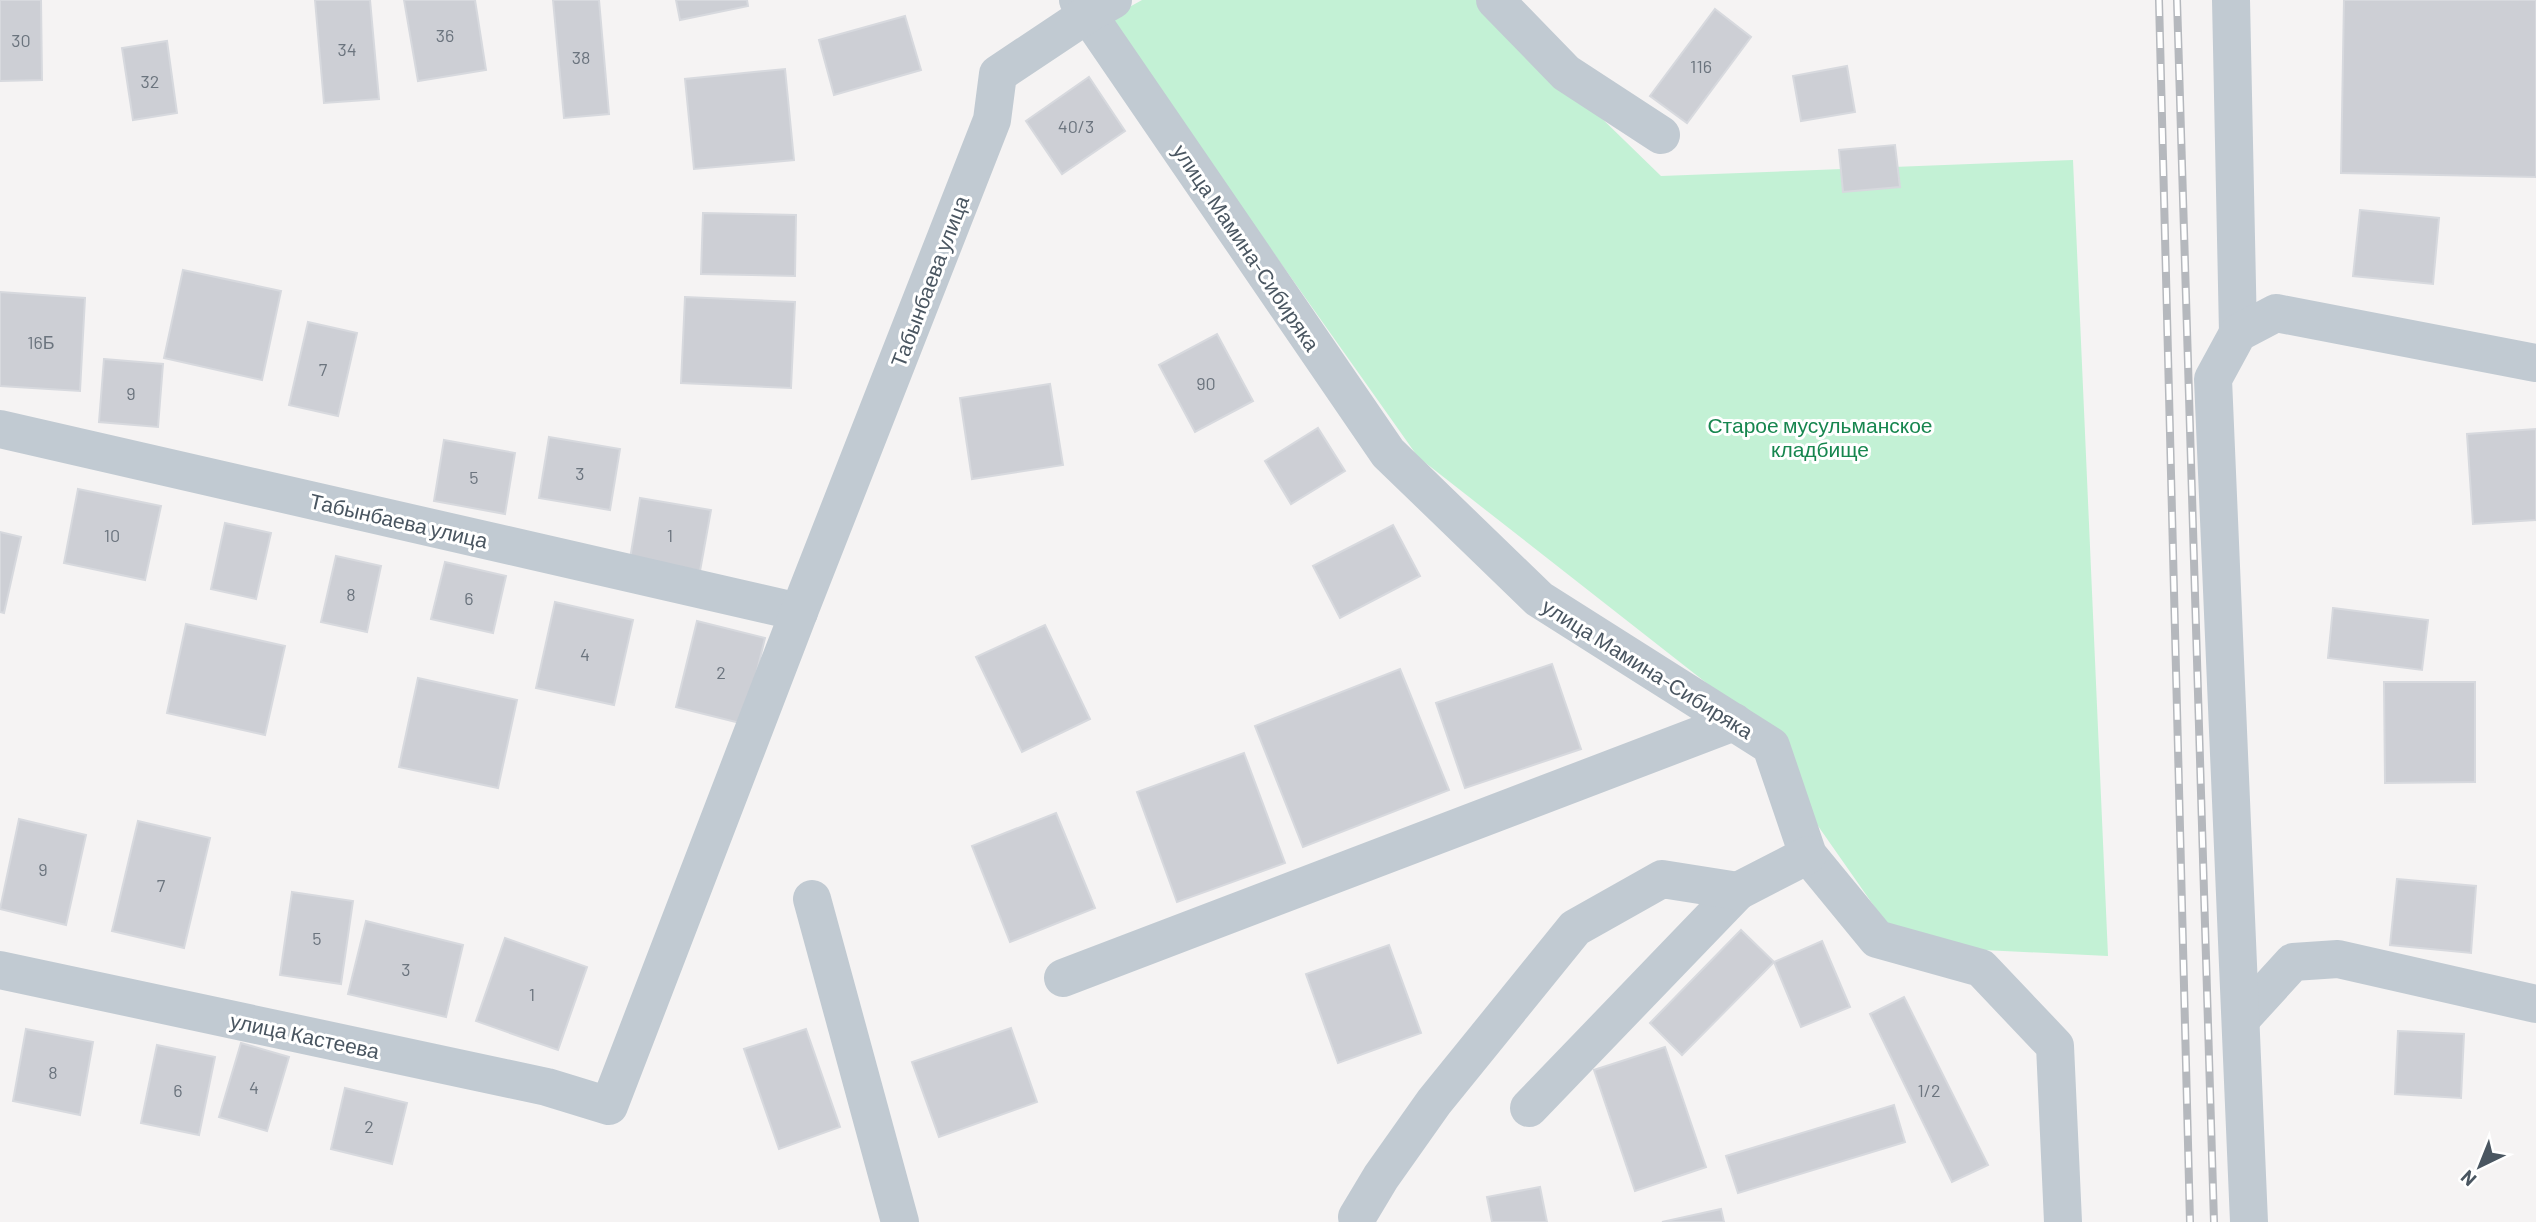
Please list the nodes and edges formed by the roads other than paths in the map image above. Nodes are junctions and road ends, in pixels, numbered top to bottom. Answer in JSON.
{"nodes":[{"id":1,"x":1495,"y":0,"type":"edge"},
{"id":2,"x":2231,"y":0,"type":"edge"},
{"id":3,"x":1093,"y":5,"type":"edge"},
{"id":4,"x":1661,"y":135,"type":"dead end"},
{"id":5,"x":2238,"y":333,"type":"junction"},
{"id":6,"x":2536,"y":363,"type":"edge"},
{"id":7,"x":0,"y":429,"type":"edge"},
{"id":8,"x":799,"y":612,"type":"junction"},
{"id":9,"x":1734,"y":722,"type":"junction"},
{"id":10,"x":1808,"y":855,"type":"junction"},
{"id":11,"x":1738,"y":891,"type":"junction"},
{"id":12,"x":813,"y":899,"type":"dead end"},
{"id":13,"x":0,"y":970,"type":"edge"},
{"id":14,"x":1063,"y":978,"type":"dead end"},
{"id":15,"x":2536,"y":1004,"type":"edge"},
{"id":16,"x":2241,"y":1019,"type":"junction"},
{"id":17,"x":609,"y":1107,"type":"joint"},
{"id":18,"x":1529,"y":1108,"type":"dead end"},
{"id":19,"x":1357,"y":1217,"type":"dead end"},
{"id":20,"x":900,"y":1222,"type":"edge"},
{"id":21,"x":2063,"y":1222,"type":"edge"},
{"id":22,"x":2249,"y":1222,"type":"edge"}],
"edges":[{"from":1,"to":4,"type":"street"},
{"from":2,"to":5,"type":"street"},
{"from":3,"to":8,"type":"street","name":"Табынбаева улица"},
{"from":3,"to":9,"type":"street","name":"улица Мамина-Сибиряка"},
{"from":5,"to":6,"type":"street"},
{"from":5,"to":16,"type":"street"},
{"from":7,"to":8,"type":"street","name":"Табынбаева улица"},
{"from":8,"to":17,"type":"street","name":"Табынбаева улица"},
{"from":9,"to":10,"type":"street","name":"улица Мамина-Сибиряка"},
{"from":9,"to":14,"type":"street"},
{"from":10,"to":11,"type":"street"},
{"from":10,"to":21,"type":"street","name":"улица Мамина-Сибиряка"},
{"from":11,"to":18,"type":"street"},
{"from":11,"to":19,"type":"street"},
{"from":12,"to":20,"type":"street"},
{"from":13,"to":17,"type":"street","name":"улица Кастеева"},
{"from":15,"to":16,"type":"street"},
{"from":16,"to":22,"type":"street"}]}
